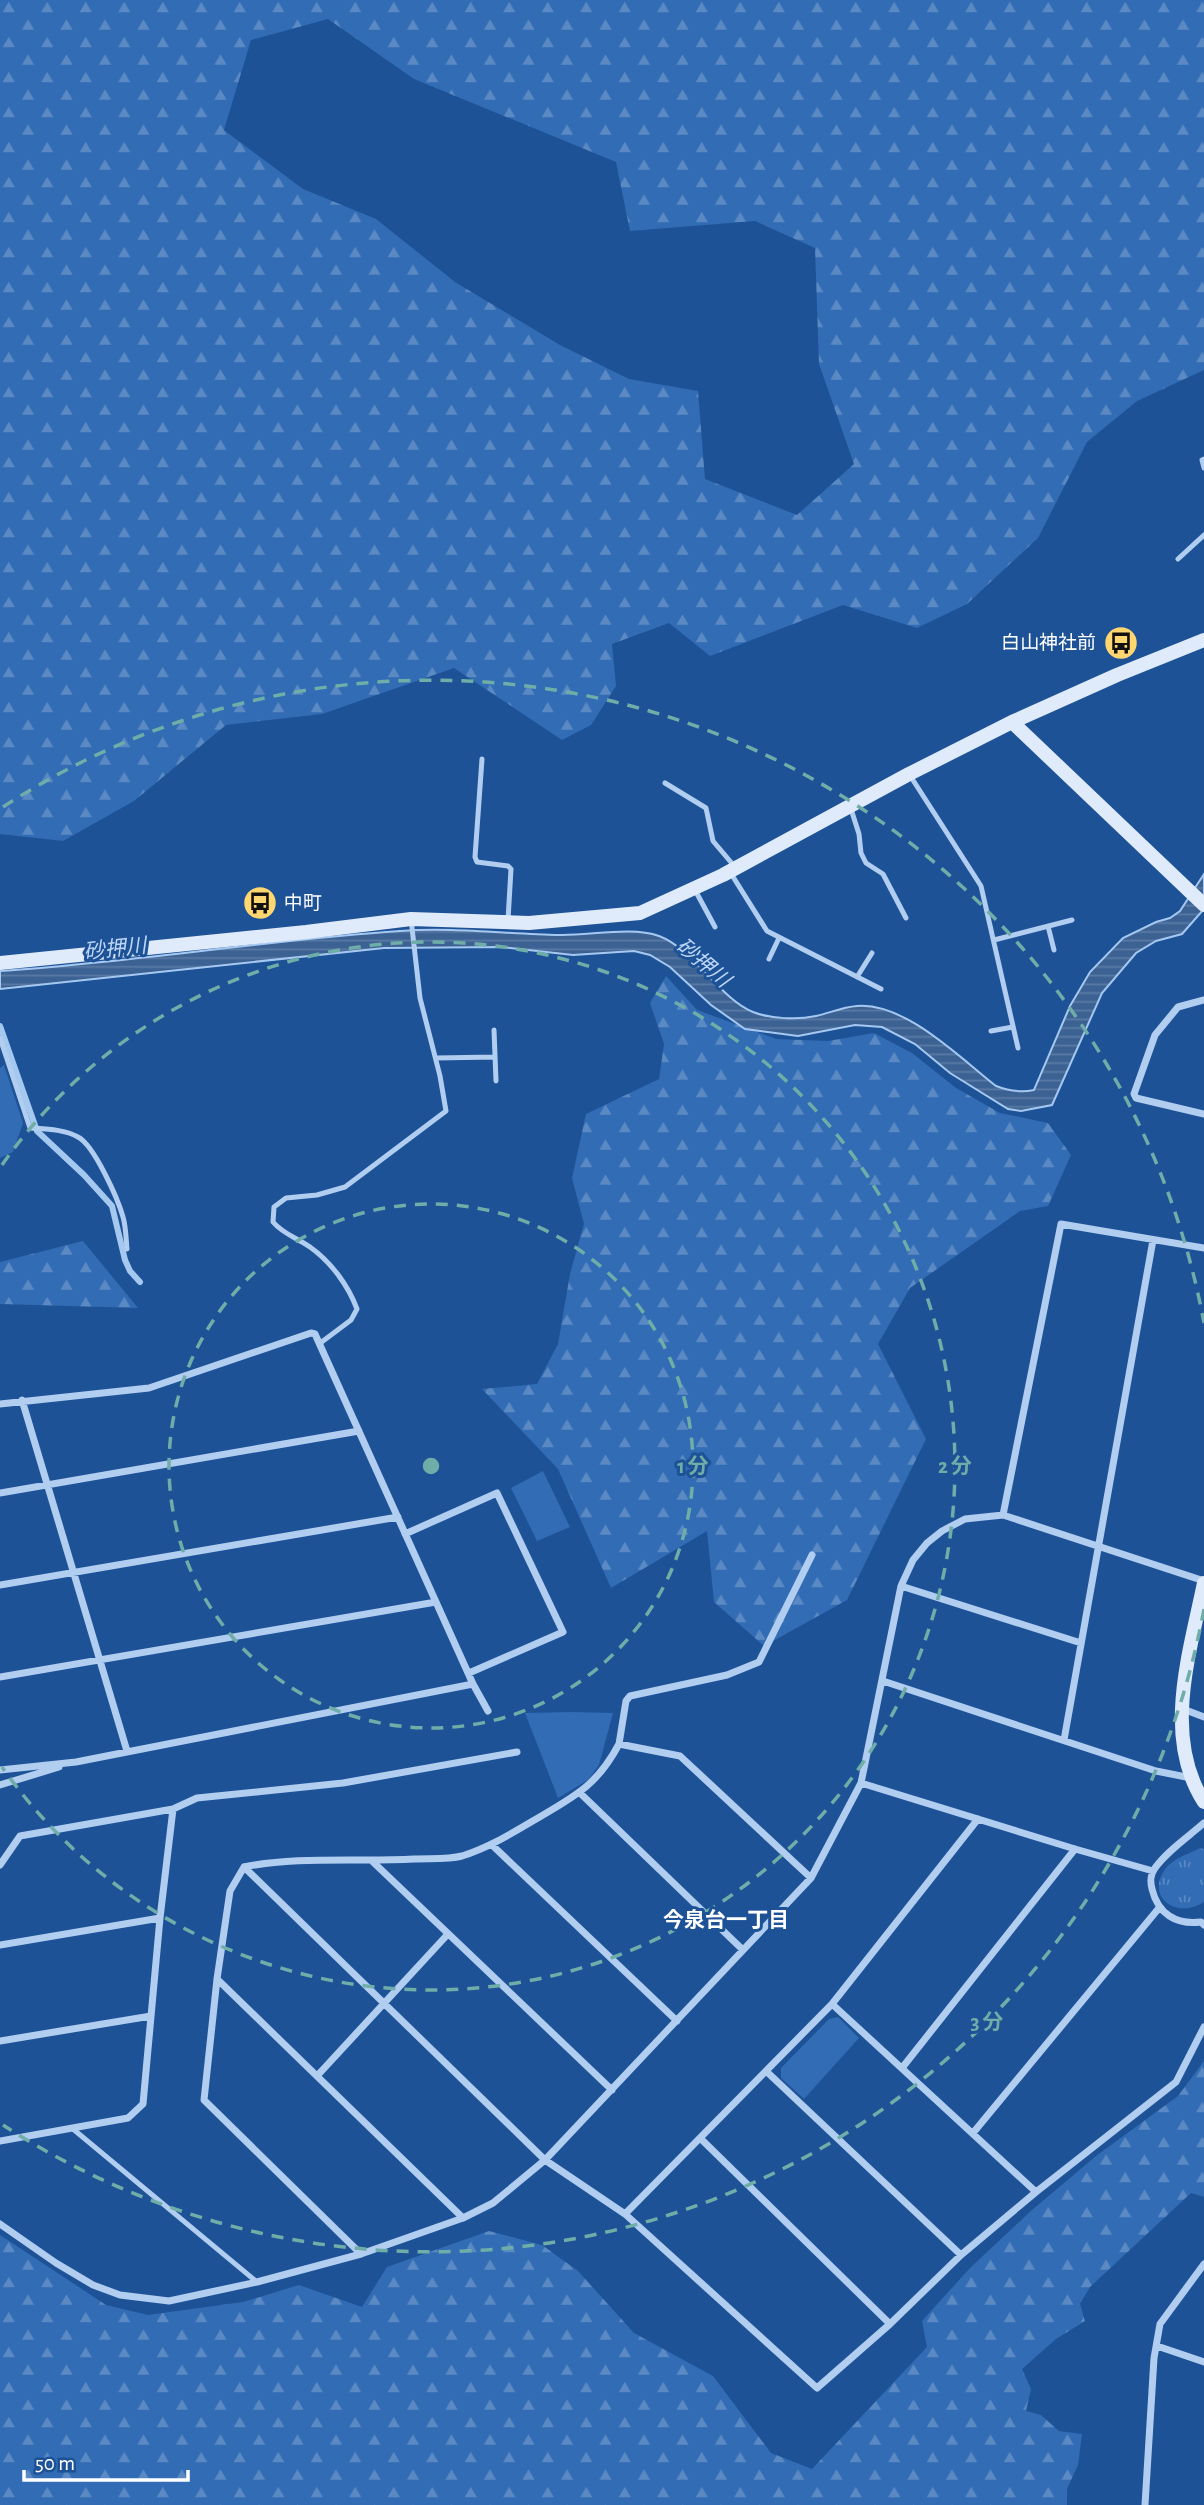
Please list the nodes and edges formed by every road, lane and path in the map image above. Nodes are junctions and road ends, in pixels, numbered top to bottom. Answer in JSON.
{"nodes":[{"id":1,"x":1204,"y":459,"type":"edge"},
{"id":2,"x":1204,"y":468,"type":"edge"},
{"id":3,"x":1204,"y":535,"type":"edge"},
{"id":4,"x":1178,"y":559,"type":"dead end"},
{"id":5,"x":1204,"y":640,"type":"edge"},
{"id":6,"x":1012,"y":722,"type":"junction"},
{"id":7,"x":482,"y":759,"type":"dead end"},
{"id":8,"x":909,"y":774,"type":"junction"},
{"id":9,"x":665,"y":783,"type":"dead end"},
{"id":10,"x":849,"y":806,"type":"junction"},
{"id":11,"x":733,"y":870,"type":"junction"},
{"id":12,"x":694,"y":888,"type":"junction"},
{"id":13,"x":1204,"y":905,"type":"edge"},
{"id":14,"x":906,"y":918,"type":"dead end"},
{"id":15,"x":411,"y":919,"type":"junction"},
{"id":16,"x":1072,"y":920,"type":"dead end"},
{"id":17,"x":507,"y":923,"type":"junction"},
{"id":18,"x":1048,"y":926,"type":"junction"},
{"id":19,"x":715,"y":928,"type":"dead end"},
{"id":20,"x":779,"y":938,"type":"junction"},
{"id":21,"x":994,"y":940,"type":"junction"},
{"id":22,"x":1054,"y":950,"type":"dead end"},
{"id":23,"x":872,"y":953,"type":"dead end"},
{"id":24,"x":769,"y":959,"type":"dead end"},
{"id":25,"x":0,"y":963,"type":"edge"},
{"id":26,"x":857,"y":977,"type":"junction"},
{"id":27,"x":881,"y":989,"type":"dead end"},
{"id":28,"x":1204,"y":1000,"type":"edge"},
{"id":29,"x":1013,"y":1027,"type":"junction"},
{"id":30,"x":494,"y":1030,"type":"dead end"},
{"id":31,"x":991,"y":1031,"type":"dead end"},
{"id":32,"x":0,"y":1038,"type":"edge"},
{"id":33,"x":1018,"y":1048,"type":"dead end"},
{"id":34,"x":494,"y":1057,"type":"junction"},
{"id":35,"x":436,"y":1058,"type":"junction"},
{"id":36,"x":496,"y":1081,"type":"dead end"},
{"id":37,"x":1204,"y":1114,"type":"edge"},
{"id":38,"x":1153,"y":1240,"type":"junction"},
{"id":39,"x":1204,"y":1248,"type":"edge"},
{"id":40,"x":127,"y":1249,"type":"dead end"},
{"id":41,"x":319,"y":1344,"type":"junction"},
{"id":42,"x":22,"y":1401,"type":"junction"},
{"id":43,"x":0,"y":1404,"type":"edge"},
{"id":44,"x":359,"y":1431,"type":"junction"},
{"id":45,"x":47,"y":1485,"type":"junction"},
{"id":46,"x":0,"y":1493,"type":"edge"},
{"id":47,"x":1003,"y":1515,"type":"junction"},
{"id":48,"x":398,"y":1517,"type":"junction"},
{"id":49,"x":405,"y":1534,"type":"junction"},
{"id":50,"x":1099,"y":1547,"type":"junction"},
{"id":51,"x":812,"y":1555,"type":"dead end"},
{"id":52,"x":74,"y":1573,"type":"junction"},
{"id":53,"x":1204,"y":1582,"type":"edge"},
{"id":54,"x":0,"y":1585,"type":"edge"},
{"id":55,"x":901,"y":1586,"type":"junction"},
{"id":56,"x":1202,"y":1599,"type":"edge"},
{"id":57,"x":436,"y":1602,"type":"junction"},
{"id":58,"x":1081,"y":1643,"type":"junction"},
{"id":59,"x":100,"y":1660,"type":"junction"},
{"id":60,"x":468,"y":1673,"type":"junction"},
{"id":61,"x":0,"y":1677,"type":"edge"},
{"id":62,"x":883,"y":1681,"type":"junction"},
{"id":63,"x":473,"y":1684,"type":"junction"},
{"id":64,"x":1183,"y":1709,"type":"junction"},
{"id":65,"x":488,"y":1711,"type":"dead end"},
{"id":66,"x":1204,"y":1717,"type":"edge"},
{"id":67,"x":1064,"y":1740,"type":"junction"},
{"id":68,"x":619,"y":1744,"type":"junction"},
{"id":69,"x":127,"y":1751,"type":"junction"},
{"id":70,"x":517,"y":1752,"type":"dead end"},
{"id":71,"x":76,"y":1762,"type":"junction"},
{"id":72,"x":0,"y":1770,"type":"edge"},
{"id":73,"x":1191,"y":1778,"type":"junction"},
{"id":74,"x":861,"y":1783,"type":"junction"},
{"id":75,"x":0,"y":1786,"type":"edge"},
{"id":76,"x":580,"y":1793,"type":"junction"},
{"id":77,"x":1204,"y":1802,"type":"edge"},
{"id":78,"x":173,"y":1809,"type":"junction"},
{"id":79,"x":978,"y":1819,"type":"junction"},
{"id":80,"x":1204,"y":1823,"type":"edge"},
{"id":81,"x":492,"y":1845,"type":"junction"},
{"id":82,"x":1075,"y":1849,"type":"junction"},
{"id":83,"x":372,"y":1861,"type":"junction"},
{"id":84,"x":0,"y":1865,"type":"edge"},
{"id":85,"x":244,"y":1867,"type":"junction"},
{"id":86,"x":1153,"y":1871,"type":"junction"},
{"id":87,"x":811,"y":1878,"type":"junction"},
{"id":88,"x":1159,"y":1908,"type":"junction"},
{"id":89,"x":160,"y":1918,"type":"junction"},
{"id":90,"x":1203,"y":1922,"type":"edge"},
{"id":91,"x":448,"y":1934,"type":"junction"},
{"id":92,"x":0,"y":1945,"type":"edge"},
{"id":93,"x":743,"y":1950,"type":"junction"},
{"id":94,"x":216,"y":1979,"type":"junction"},
{"id":95,"x":384,"y":2003,"type":"junction"},
{"id":96,"x":832,"y":2004,"type":"junction"},
{"id":97,"x":151,"y":2016,"type":"junction"},
{"id":98,"x":677,"y":2021,"type":"junction"},
{"id":99,"x":1204,"y":2027,"type":"edge"},
{"id":100,"x":0,"y":2041,"type":"edge"},
{"id":101,"x":902,"y":2068,"type":"junction"},
{"id":102,"x":766,"y":2071,"type":"junction"},
{"id":103,"x":317,"y":2076,"type":"junction"},
{"id":104,"x":612,"y":2090,"type":"junction"},
{"id":105,"x":73,"y":2129,"type":"junction"},
{"id":106,"x":972,"y":2133,"type":"junction"},
{"id":107,"x":700,"y":2138,"type":"junction"},
{"id":108,"x":0,"y":2141,"type":"edge"},
{"id":109,"x":545,"y":2160,"type":"junction"},
{"id":110,"x":1036,"y":2192,"type":"junction"},
{"id":111,"x":625,"y":2214,"type":"junction"},
{"id":112,"x":463,"y":2218,"type":"junction"},
{"id":113,"x":0,"y":2224,"type":"edge"},
{"id":114,"x":361,"y":2254,"type":"junction"},
{"id":115,"x":961,"y":2255,"type":"junction"},
{"id":116,"x":1204,"y":2264,"type":"edge"},
{"id":117,"x":257,"y":2282,"type":"junction"},
{"id":118,"x":890,"y":2324,"type":"junction"},
{"id":119,"x":1157,"y":2346,"type":"junction"},
{"id":120,"x":1204,"y":2362,"type":"edge"},
{"id":121,"x":1145,"y":2505,"type":"edge"}],
"edges":[{"from":1,"to":2,"type":"lane"},
{"from":3,"to":4,"type":"lane"},
{"from":5,"to":6,"type":"street"},
{"from":6,"to":8,"type":"street"},
{"from":6,"to":13,"type":"street"},
{"from":7,"to":17,"type":"lane"},
{"from":8,"to":10,"type":"street"},
{"from":8,"to":21,"type":"lane"},
{"from":9,"to":11,"type":"lane"},
{"from":10,"to":11,"type":"street"},
{"from":10,"to":14,"type":"lane"},
{"from":11,"to":12,"type":"street"},
{"from":11,"to":20,"type":"lane"},
{"from":12,"to":17,"type":"street"},
{"from":12,"to":19,"type":"lane"},
{"from":15,"to":17,"type":"street"},
{"from":15,"to":25,"type":"street"},
{"from":15,"to":35,"type":"lane"},
{"from":16,"to":18,"type":"lane"},
{"from":18,"to":21,"type":"lane"},
{"from":18,"to":22,"type":"lane"},
{"from":20,"to":24,"type":"lane"},
{"from":20,"to":26,"type":"lane"},
{"from":21,"to":29,"type":"lane"},
{"from":23,"to":26,"type":"lane"},
{"from":26,"to":27,"type":"lane"},
{"from":28,"to":37,"type":"street"},
{"from":29,"to":31,"type":"lane"},
{"from":29,"to":33,"type":"lane"},
{"from":30,"to":34,"type":"lane"},
{"from":32,"to":40,"type":"lane"},
{"from":34,"to":35,"type":"lane"},
{"from":34,"to":36,"type":"lane"},
{"from":35,"to":41,"type":"lane"},
{"from":38,"to":39,"type":"street"},
{"from":38,"to":47,"type":"street"},
{"from":38,"to":50,"type":"street"},
{"from":41,"to":42,"type":"street"},
{"from":41,"to":44,"type":"street"},
{"from":42,"to":43,"type":"street"},
{"from":42,"to":45,"type":"street"},
{"from":44,"to":45,"type":"street"},
{"from":44,"to":48,"type":"street"},
{"from":45,"to":46,"type":"street"},
{"from":45,"to":52,"type":"street"},
{"from":47,"to":50,"type":"street"},
{"from":47,"to":55,"type":"street"},
{"from":48,"to":49,"type":"street"},
{"from":48,"to":52,"type":"street"},
{"from":49,"to":57,"type":"street"},
{"from":49,"to":60,"type":"street"},
{"from":50,"to":53,"type":"street"},
{"from":50,"to":58,"type":"street"},
{"from":51,"to":68,"type":"street"},
{"from":52,"to":54,"type":"street"},
{"from":52,"to":59,"type":"street"},
{"from":53,"to":56,"type":"street"},
{"from":55,"to":58,"type":"street"},
{"from":55,"to":62,"type":"street"},
{"from":56,"to":64,"type":"street"},
{"from":57,"to":59,"type":"street"},
{"from":57,"to":60,"type":"street"},
{"from":58,"to":67,"type":"street"},
{"from":59,"to":61,"type":"street"},
{"from":59,"to":69,"type":"street"},
{"from":60,"to":63,"type":"street"},
{"from":62,"to":67,"type":"street"},
{"from":62,"to":74,"type":"street"},
{"from":63,"to":65,"type":"street"},
{"from":63,"to":69,"type":"street"},
{"from":64,"to":66,"type":"street"},
{"from":64,"to":73,"type":"street"},
{"from":67,"to":73,"type":"street"},
{"from":68,"to":76,"type":"street"},
{"from":68,"to":87,"type":"street"},
{"from":69,"to":71,"type":"street"},
{"from":70,"to":78,"type":"street"},
{"from":71,"to":72,"type":"street"},
{"from":71,"to":75,"type":"street"},
{"from":73,"to":77,"type":"street"},
{"from":74,"to":79,"type":"street"},
{"from":74,"to":87,"type":"street"},
{"from":76,"to":81,"type":"street"},
{"from":76,"to":93,"type":"street"},
{"from":78,"to":84,"type":"street"},
{"from":78,"to":89,"type":"street"},
{"from":79,"to":82,"type":"street"},
{"from":79,"to":96,"type":"street"},
{"from":80,"to":86,"type":"street"},
{"from":81,"to":83,"type":"street"},
{"from":81,"to":98,"type":"street"},
{"from":82,"to":86,"type":"street"},
{"from":82,"to":101,"type":"street"},
{"from":83,"to":85,"type":"street"},
{"from":83,"to":91,"type":"street"},
{"from":85,"to":94,"type":"street"},
{"from":85,"to":95,"type":"street"},
{"from":86,"to":88,"type":"street"},
{"from":87,"to":93,"type":"street"},
{"from":88,"to":90,"type":"street"},
{"from":88,"to":106,"type":"street"},
{"from":89,"to":92,"type":"street"},
{"from":89,"to":97,"type":"street"},
{"from":91,"to":95,"type":"street"},
{"from":91,"to":104,"type":"street"},
{"from":93,"to":98,"type":"street"},
{"from":94,"to":103,"type":"street"},
{"from":94,"to":114,"type":"street"},
{"from":95,"to":103,"type":"street"},
{"from":95,"to":109,"type":"street"},
{"from":96,"to":101,"type":"street"},
{"from":96,"to":102,"type":"street"},
{"from":97,"to":100,"type":"street"},
{"from":97,"to":105,"type":"street"},
{"from":98,"to":104,"type":"street"},
{"from":99,"to":110,"type":"street"},
{"from":101,"to":106,"type":"street"},
{"from":102,"to":107,"type":"street"},
{"from":102,"to":115,"type":"street"},
{"from":103,"to":112,"type":"street"},
{"from":104,"to":109,"type":"street"},
{"from":105,"to":108,"type":"street"},
{"from":105,"to":117,"type":"lane"},
{"from":106,"to":110,"type":"street"},
{"from":107,"to":111,"type":"street"},
{"from":107,"to":118,"type":"street"},
{"from":109,"to":111,"type":"street"},
{"from":109,"to":112,"type":"street"},
{"from":110,"to":115,"type":"street"},
{"from":111,"to":118,"type":"street"},
{"from":112,"to":114,"type":"street"},
{"from":113,"to":117,"type":"street"},
{"from":114,"to":117,"type":"street"},
{"from":115,"to":118,"type":"street"},
{"from":116,"to":119,"type":"street"},
{"from":119,"to":120,"type":"street"},
{"from":119,"to":121,"type":"street"}]}
